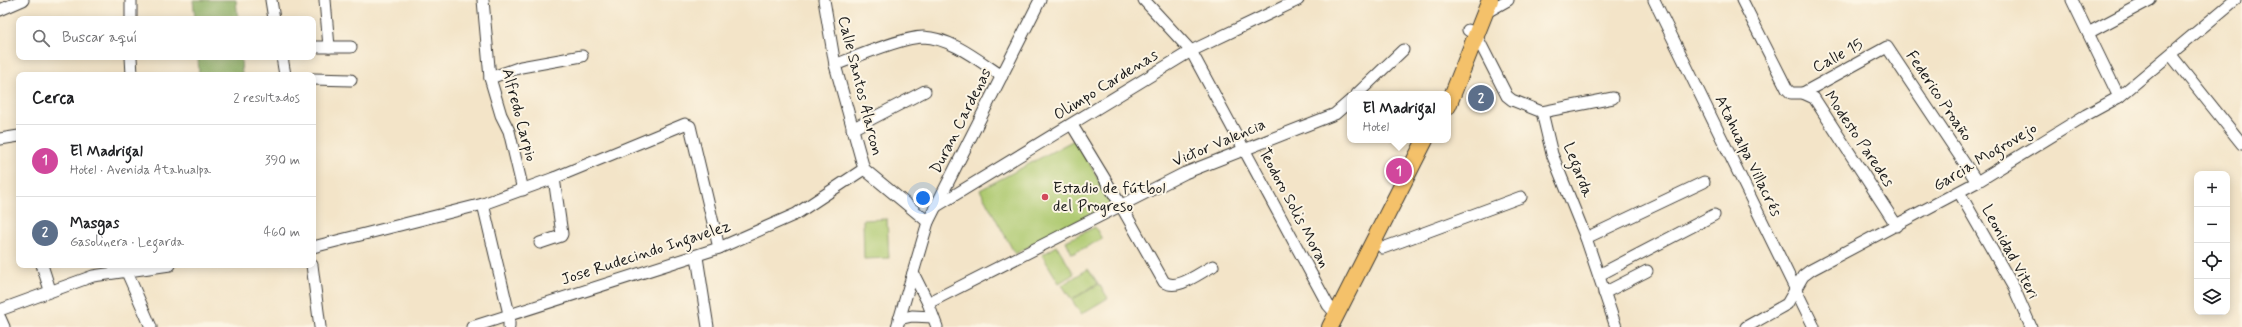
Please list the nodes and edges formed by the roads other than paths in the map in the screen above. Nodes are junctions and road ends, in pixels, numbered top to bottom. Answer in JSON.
{"nodes":[{"id":1,"x":23,"y":0,"type":"edge"},
{"id":2,"x":131,"y":0,"type":"edge"},
{"id":3,"x":271,"y":0,"type":"edge"},
{"id":4,"x":325,"y":0,"type":"edge"},
{"id":5,"x":483,"y":0,"type":"edge"},
{"id":6,"x":824,"y":0,"type":"edge"},
{"id":7,"x":1040,"y":0,"type":"edge"},
{"id":8,"x":1144,"y":0,"type":"edge"},
{"id":9,"x":1298,"y":0,"type":"edge"},
{"id":10,"x":1508,"y":0,"type":"edge"},
{"id":11,"x":1654,"y":0,"type":"edge"},
{"id":12,"x":1742,"y":0,"type":"edge"},
{"id":13,"x":2072,"y":0,"type":"edge"},
{"id":14,"x":2150,"y":0,"type":"edge"},
{"id":15,"x":2235,"y":0,"type":"edge"},
{"id":16,"x":1484,"y":4,"type":"edge"},
{"id":17,"x":0,"y":10,"type":"edge"},
{"id":18,"x":131,"y":16,"type":"edge"},
{"id":19,"x":274,"y":16,"type":"edge"},
{"id":20,"x":1472,"y":33,"type":"junction"},
{"id":21,"x":2088,"y":33,"type":"junction"},
{"id":22,"x":316,"y":47,"type":"edge"},
{"id":23,"x":329,"y":47,"type":"junction"},
{"id":24,"x":351,"y":47,"type":"dead end"},
{"id":25,"x":1887,"y":47,"type":"joint"},
{"id":26,"x":1403,"y":50,"type":"dead end"},
{"id":27,"x":1191,"y":51,"type":"junction"},
{"id":28,"x":2171,"y":55,"type":"junction"},
{"id":29,"x":582,"y":56,"type":"dead end"},
{"id":30,"x":131,"y":60,"type":"edge"},
{"id":31,"x":282,"y":60,"type":"edge"},
{"id":32,"x":835,"y":64,"type":"junction"},
{"id":33,"x":132,"y":72,"type":"edge"},
{"id":34,"x":284,"y":72,"type":"edge"},
{"id":35,"x":1002,"y":76,"type":"junction"},
{"id":36,"x":490,"y":78,"type":"junction"},
{"id":37,"x":316,"y":79,"type":"edge"},
{"id":38,"x":351,"y":80,"type":"dead end"},
{"id":39,"x":925,"y":91,"type":"dead end"},
{"id":40,"x":1360,"y":91,"type":"edge"},
{"id":41,"x":1447,"y":91,"type":"edge"},
{"id":42,"x":1803,"y":93,"type":"junction"},
{"id":43,"x":1451,"y":97,"type":"edge"},
{"id":44,"x":2119,"y":97,"type":"junction"},
{"id":45,"x":1613,"y":98,"type":"dead end"},
{"id":46,"x":1347,"y":104,"type":"edge"},
{"id":47,"x":1542,"y":112,"type":"junction"},
{"id":48,"x":1072,"y":126,"type":"junction"},
{"id":49,"x":852,"y":129,"type":"junction"},
{"id":50,"x":16,"y":136,"type":"edge"},
{"id":51,"x":0,"y":139,"type":"edge"},
{"id":52,"x":1424,"y":143,"type":"edge"},
{"id":53,"x":1432,"y":143,"type":"edge"},
{"id":54,"x":2242,"y":144,"type":"edge"},
{"id":55,"x":1244,"y":149,"type":"junction"},
{"id":56,"x":864,"y":168,"type":"junction"},
{"id":57,"x":554,"y":178,"type":"junction"},
{"id":58,"x":1704,"y":182,"type":"dead end"},
{"id":59,"x":1977,"y":182,"type":"junction"},
{"id":60,"x":523,"y":190,"type":"junction"},
{"id":61,"x":1959,"y":192,"type":"junction"},
{"id":62,"x":1521,"y":197,"type":"dead end"},
{"id":63,"x":483,"y":204,"type":"junction"},
{"id":64,"x":1120,"y":204,"type":"junction"},
{"id":65,"x":935,"y":207,"type":"junction"},
{"id":66,"x":1714,"y":215,"type":"dead end"},
{"id":67,"x":928,"y":222,"type":"junction"},
{"id":68,"x":1897,"y":226,"type":"junction"},
{"id":69,"x":1586,"y":238,"type":"junction"},
{"id":70,"x":540,"y":243,"type":"dead end"},
{"id":71,"x":316,"y":246,"type":"edge"},
{"id":72,"x":719,"y":248,"type":"junction"},
{"id":73,"x":1383,"y":248,"type":"junction"},
{"id":74,"x":696,"y":257,"type":"junction"},
{"id":75,"x":1213,"y":266,"type":"dead end"},
{"id":76,"x":43,"y":268,"type":"edge"},
{"id":77,"x":143,"y":268,"type":"edge"},
{"id":78,"x":312,"y":268,"type":"edge"},
{"id":79,"x":126,"y":270,"type":"junction"},
{"id":80,"x":1647,"y":271,"type":"dead end"},
{"id":81,"x":913,"y":273,"type":"junction"},
{"id":82,"x":1599,"y":275,"type":"junction"},
{"id":83,"x":50,"y":290,"type":"junction"},
{"id":84,"x":1796,"y":290,"type":"junction"},
{"id":85,"x":1604,"y":293,"type":"junction"},
{"id":86,"x":928,"y":303,"type":"junction"},
{"id":87,"x":0,"y":310,"type":"edge"},
{"id":88,"x":509,"y":314,"type":"junction"},
{"id":89,"x":0,"y":318,"type":"edge"},
{"id":90,"x":935,"y":322,"type":"edge"},
{"id":91,"x":898,"y":323,"type":"edge"},
{"id":92,"x":1335,"y":323,"type":"edge"},
{"id":93,"x":4,"y":327,"type":"edge"},
{"id":94,"x":151,"y":327,"type":"edge"},
{"id":95,"x":320,"y":327,"type":"edge"},
{"id":96,"x":472,"y":327,"type":"edge"},
{"id":97,"x":509,"y":327,"type":"edge"},
{"id":98,"x":708,"y":327,"type":"edge"},
{"id":99,"x":1614,"y":327,"type":"edge"},
{"id":100,"x":1746,"y":327,"type":"edge"},
{"id":101,"x":1814,"y":327,"type":"edge"},
{"id":102,"x":2031,"y":327,"type":"edge"}],
"edges":[{"from":1,"to":17,"type":"street"},
{"from":2,"to":18,"type":"street"},
{"from":3,"to":19,"type":"street"},
{"from":4,"to":23,"type":"street"},
{"from":5,"to":36,"type":"street","name":"Alfredo Carpio"},
{"from":6,"to":32,"type":"street","name":"Calle Santos Alarcon"},
{"from":7,"to":35,"type":"street","name":"Duran Cardenas"},
{"from":8,"to":27,"type":"street","name":"Teodoro Solis Moran"},
{"from":9,"to":27,"type":"street","name":"Olimpo Cardenas"},
{"from":10,"to":16,"type":"street"},
{"from":11,"to":84,"type":"street","name":"Atahualpa Villacrés"},
{"from":12,"to":42,"type":"street","name":"Modesto Paredes"},
{"from":13,"to":21,"type":"street"},
{"from":14,"to":21,"type":"street"},
{"from":15,"to":28,"type":"street","name":"Garcia Mogrovejo"},
{"from":16,"to":20,"type":"highway"},
{"from":20,"to":41,"type":"highway"},
{"from":20,"to":43,"type":"highway"},
{"from":20,"to":47,"type":"street"},
{"from":21,"to":44,"type":"street"},
{"from":22,"to":23,"type":"street"},
{"from":23,"to":24,"type":"street"},
{"from":25,"to":42,"type":"street","name":"Calle 15"},
{"from":25,"to":59,"type":"street","name":"Federico Proaño"},
{"from":26,"to":40,"type":"street"},
{"from":27,"to":48,"type":"street","name":"Olimpo Cardenas"},
{"from":27,"to":55,"type":"street","name":"Teodoro Solis Moran"},
{"from":28,"to":44,"type":"street","name":"Garcia Mogrovejo"},
{"from":28,"to":54,"type":"street"},
{"from":29,"to":36,"type":"street"},
{"from":30,"to":33,"type":"street"},
{"from":31,"to":34,"type":"street"},
{"from":32,"to":35,"type":"street"},
{"from":32,"to":49,"type":"street","name":"Calle Santos Alarcon"},
{"from":35,"to":65,"type":"street","name":"Duran Cardenas"},
{"from":36,"to":60,"type":"street","name":"Alfredo Carpio"},
{"from":37,"to":38,"type":"street"},
{"from":39,"to":49,"type":"street"},
{"from":42,"to":68,"type":"street","name":"Modesto Paredes"},
{"from":44,"to":59,"type":"street","name":"Garcia Mogrovejo"},
{"from":45,"to":47,"type":"street"},
{"from":46,"to":55,"type":"street","name":"Victor Valencia"},
{"from":47,"to":69,"type":"street","name":"Legarda"},
{"from":48,"to":64,"type":"street"},
{"from":48,"to":65,"type":"street","name":"Olimpo Cardenas"},
{"from":49,"to":56,"type":"street","name":"Calle Santos Alarcon"},
{"from":50,"to":51,"type":"street"},
{"from":52,"to":92,"type":"highway"},
{"from":53,"to":73,"type":"highway"},
{"from":55,"to":64,"type":"street","name":"Victor Valencia"},
{"from":55,"to":92,"type":"street","name":"Teodoro Solis Moran"},
{"from":56,"to":67,"type":"street","name":"Calle Santos Alarcon"},
{"from":56,"to":72,"type":"street","name":"Jose Rudecindo Ingavelez"},
{"from":57,"to":60,"type":"street"},
{"from":57,"to":70,"type":"street","name":"Alfredo Carpio"},
{"from":57,"to":72,"type":"street"},
{"from":58,"to":69,"type":"street"},
{"from":59,"to":61,"type":"street","name":"Garcia Mogrovejo"},
{"from":60,"to":63,"type":"street"},
{"from":61,"to":68,"type":"street","name":"Garcia Mogrovejo"},
{"from":61,"to":102,"type":"street","name":"Leonidad Viteri"},
{"from":62,"to":73,"type":"street"},
{"from":63,"to":71,"type":"street"},
{"from":63,"to":88,"type":"street"},
{"from":64,"to":75,"type":"street"},
{"from":64,"to":86,"type":"street","name":"Victor Valencia"},
{"from":65,"to":67,"type":"street","name":"Duran Cardenas"},
{"from":66,"to":82,"type":"street"},
{"from":67,"to":81,"type":"street","name":"Duran Cardenas"},
{"from":68,"to":84,"type":"street","name":"Garcia Mogrovejo"},
{"from":69,"to":82,"type":"street","name":"Legarda"},
{"from":72,"to":74,"type":"street","name":"Jose Rudecindo Ingavelez"},
{"from":73,"to":92,"type":"highway"},
{"from":74,"to":88,"type":"street","name":"Jose Rudecindo Ingavelez"},
{"from":74,"to":98,"type":"street"},
{"from":76,"to":83,"type":"street"},
{"from":77,"to":79,"type":"street"},
{"from":78,"to":95,"type":"street"},
{"from":79,"to":83,"type":"street"},
{"from":79,"to":94,"type":"street"},
{"from":80,"to":85,"type":"street"},
{"from":81,"to":86,"type":"street"},
{"from":81,"to":91,"type":"street","name":"Duran Cardenas"},
{"from":82,"to":85,"type":"street","name":"Legarda"},
{"from":83,"to":87,"type":"street"},
{"from":84,"to":100,"type":"street","name":"Garcia Mogrovejo"},
{"from":84,"to":101,"type":"street","name":"Atahualpa Villacrés"},
{"from":85,"to":99,"type":"street","name":"Legarda"},
{"from":86,"to":90,"type":"street"},
{"from":88,"to":96,"type":"street","name":"Jose Rudecindo Ingavelez"},
{"from":88,"to":97,"type":"street"},
{"from":89,"to":93,"type":"street"},
{"from":90,"to":91,"type":"street"}]}
